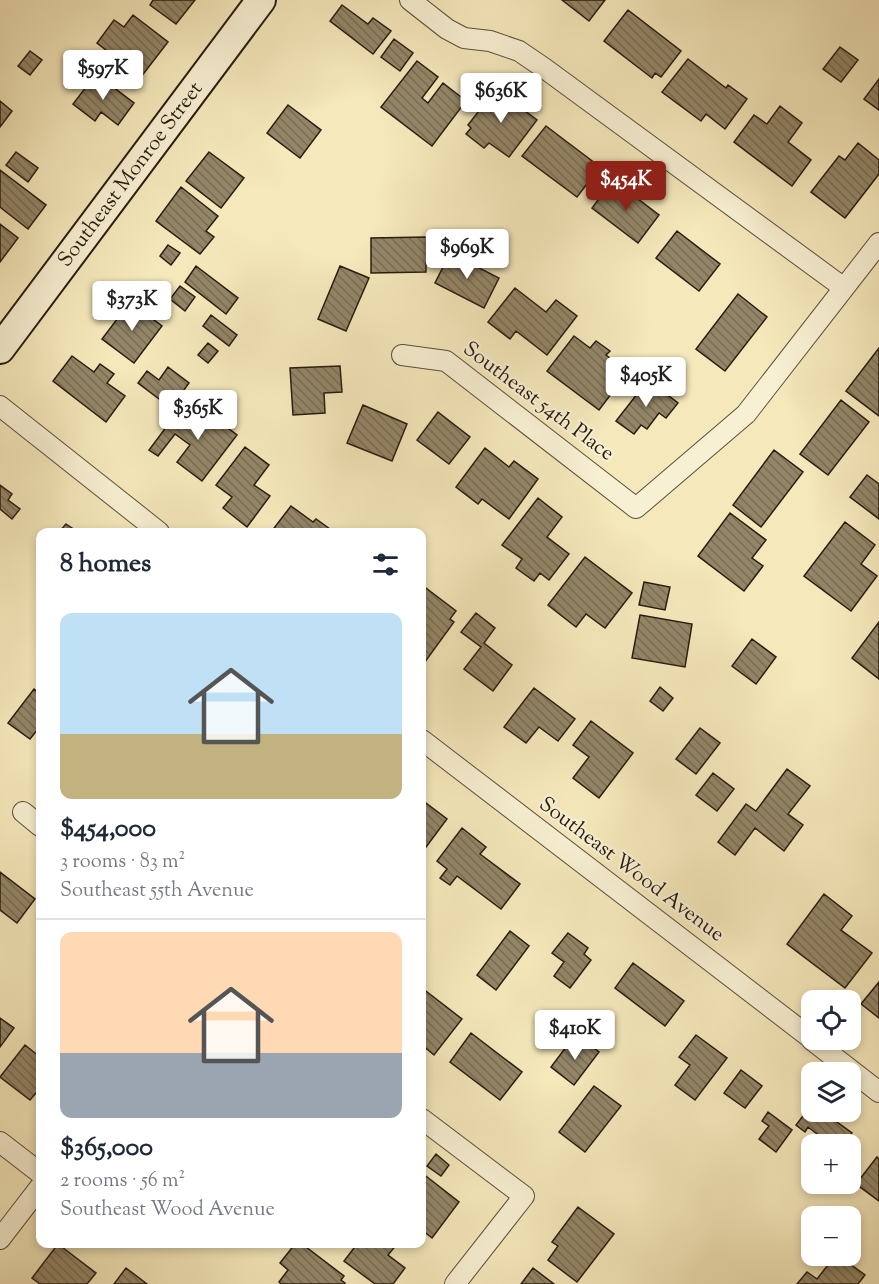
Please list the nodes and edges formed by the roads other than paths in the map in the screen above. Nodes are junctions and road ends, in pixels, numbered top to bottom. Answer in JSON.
{"nodes":[{"id":1,"x":261,"y":0,"type":"edge"},
{"id":2,"x":410,"y":0,"type":"edge"},
{"id":3,"x":879,"y":243,"type":"edge"},
{"id":4,"x":844,"y":288,"type":"junction"},
{"id":5,"x":0,"y":349,"type":"edge"},
{"id":6,"x":402,"y":355,"type":"dead end"},
{"id":7,"x":0,"y":406,"type":"edge"},
{"id":8,"x":154,"y":528,"type":"edge"},
{"id":9,"x":426,"y":743,"type":"edge"},
{"id":10,"x":23,"y":812,"type":"dead end"},
{"id":11,"x":36,"y":823,"type":"edge"},
{"id":12,"x":801,"y":1031,"type":"edge"},
{"id":13,"x":826,"y":1050,"type":"edge"},
{"id":14,"x":879,"y":1092,"type":"edge"},
{"id":15,"x":426,"y":1122,"type":"edge"},
{"id":16,"x":0,"y":1142,"type":"edge"},
{"id":17,"x":36,"y":1170,"type":"edge"},
{"id":18,"x":36,"y":1192,"type":"edge"},
{"id":19,"x":0,"y":1239,"type":"edge"},
{"id":20,"x":455,"y":1284,"type":"edge"}],
"edges":[{"from":1,"to":5,"type":"street","name":"Southeast Monroe Street"},
{"from":2,"to":4,"type":"street"},
{"from":3,"to":4,"type":"street"},
{"from":4,"to":6,"type":"street","name":"Southeast 54th Place"},
{"from":7,"to":8,"type":"street"},
{"from":9,"to":12,"type":"street","name":"Southeast Wood Avenue"},
{"from":10,"to":11,"type":"street"},
{"from":13,"to":14,"type":"street","name":"Southeast Wood Avenue"},
{"from":15,"to":20,"type":"street"},
{"from":16,"to":17,"type":"street"},
{"from":18,"to":19,"type":"street"}]}
